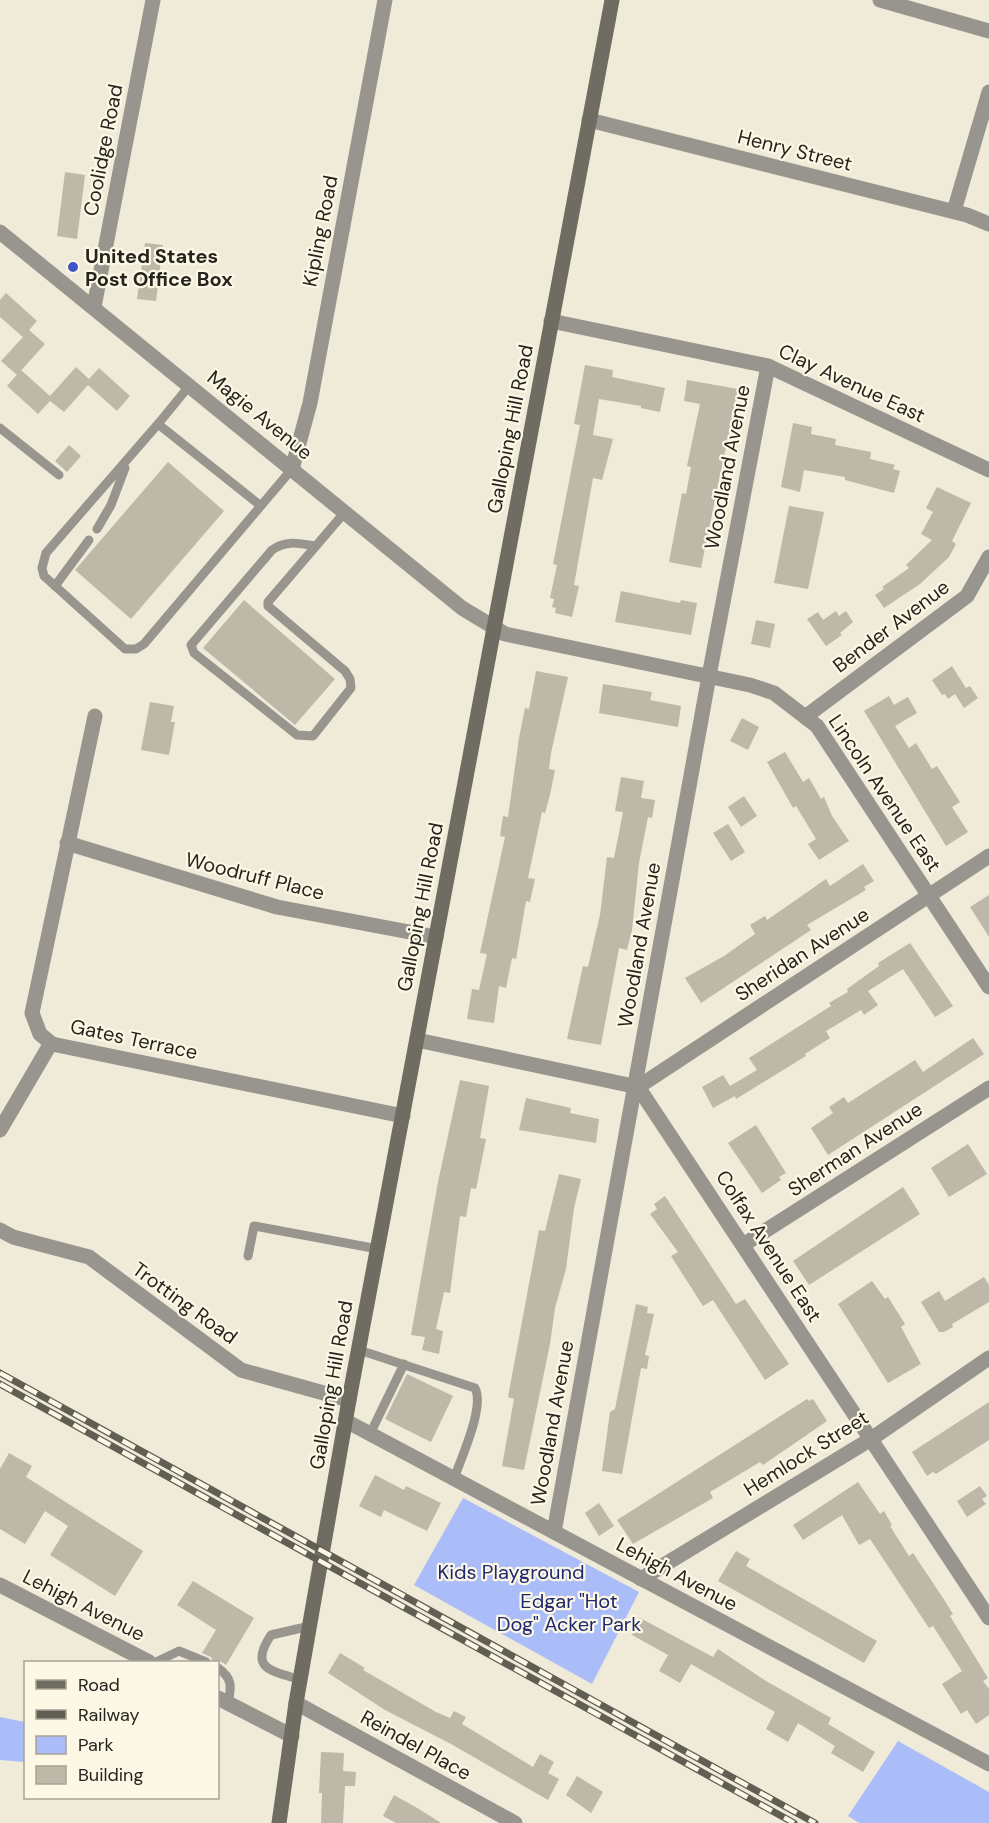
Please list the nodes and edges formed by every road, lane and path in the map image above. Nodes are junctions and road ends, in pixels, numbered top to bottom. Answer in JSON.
{"nodes":[{"id":1,"x":153,"y":0,"type":"edge"},
{"id":2,"x":385,"y":0,"type":"edge"},
{"id":3,"x":612,"y":0,"type":"edge"},
{"id":4,"x":880,"y":0,"type":"edge"},
{"id":5,"x":989,"y":31,"type":"edge"},
{"id":6,"x":989,"y":92,"type":"edge"},
{"id":7,"x":589,"y":120,"type":"junction"},
{"id":8,"x":954,"y":211,"type":"junction"},
{"id":9,"x":989,"y":224,"type":"edge"},
{"id":10,"x":0,"y":232,"type":"edge"},
{"id":11,"x":94,"y":307,"type":"junction"},
{"id":12,"x":551,"y":321,"type":"junction"},
{"id":13,"x":768,"y":366,"type":"junction"},
{"id":14,"x":190,"y":385,"type":"junction"},
{"id":15,"x":158,"y":424,"type":"junction"},
{"id":16,"x":0,"y":428,"type":"edge"},
{"id":17,"x":127,"y":463,"type":"junction"},
{"id":18,"x":292,"y":469,"type":"junction"},
{"id":19,"x":989,"y":470,"type":"edge"},
{"id":20,"x":59,"y":475,"type":"dead end"},
{"id":21,"x":261,"y":506,"type":"junction"},
{"id":22,"x":345,"y":512,"type":"junction"},
{"id":23,"x":97,"y":529,"type":"dead end"},
{"id":24,"x":89,"y":540,"type":"dead end"},
{"id":25,"x":315,"y":546,"type":"junction"},
{"id":26,"x":989,"y":557,"type":"edge"},
{"id":27,"x":55,"y":586,"type":"junction"},
{"id":28,"x":494,"y":628,"type":"junction"},
{"id":29,"x":709,"y":676,"type":"junction"},
{"id":30,"x":95,"y":716,"type":"dead end"},
{"id":31,"x":805,"y":717,"type":"junction"},
{"id":32,"x":67,"y":843,"type":"junction"},
{"id":33,"x":989,"y":856,"type":"edge"},
{"id":34,"x":930,"y":896,"type":"junction"},
{"id":35,"x":436,"y":937,"type":"junction"},
{"id":36,"x":989,"y":987,"type":"edge"},
{"id":37,"x":417,"y":1040,"type":"junction"},
{"id":38,"x":51,"y":1043,"type":"junction"},
{"id":39,"x":636,"y":1086,"type":"junction"},
{"id":40,"x":989,"y":1088,"type":"edge"},
{"id":41,"x":403,"y":1116,"type":"junction"},
{"id":42,"x":0,"y":1130,"type":"edge"},
{"id":43,"x":0,"y":1230,"type":"edge"},
{"id":44,"x":743,"y":1245,"type":"junction"},
{"id":45,"x":378,"y":1250,"type":"junction"},
{"id":46,"x":248,"y":1256,"type":"dead end"},
{"id":47,"x":359,"y":1350,"type":"junction"},
{"id":48,"x":989,"y":1358,"type":"edge"},
{"id":49,"x":404,"y":1364,"type":"junction"},
{"id":50,"x":349,"y":1400,"type":"junction"},
{"id":51,"x":346,"y":1421,"type":"junction"},
{"id":52,"x":370,"y":1434,"type":"junction"},
{"id":53,"x":871,"y":1439,"type":"junction"},
{"id":54,"x":454,"y":1479,"type":"junction"},
{"id":55,"x":554,"y":1532,"type":"junction"},
{"id":56,"x":641,"y":1579,"type":"junction"},
{"id":57,"x":0,"y":1585,"type":"edge"},
{"id":58,"x":989,"y":1618,"type":"edge"},
{"id":59,"x":310,"y":1626,"type":"junction"},
{"id":60,"x":147,"y":1661,"type":"edge"},
{"id":61,"x":158,"y":1661,"type":"edge"},
{"id":62,"x":204,"y":1661,"type":"edge"},
{"id":63,"x":219,"y":1669,"type":"edge"},
{"id":64,"x":301,"y":1680,"type":"junction"},
{"id":65,"x":223,"y":1700,"type":"edge"},
{"id":66,"x":296,"y":1703,"type":"junction"},
{"id":67,"x":292,"y":1736,"type":"junction"},
{"id":68,"x":989,"y":1764,"type":"edge"},
{"id":69,"x":279,"y":1823,"type":"edge"},
{"id":70,"x":515,"y":1823,"type":"edge"}],
"edges":[{"from":1,"to":11,"type":"street","name":"Coolidge Road"},
{"from":2,"to":18,"type":"street","name":"Kipling Road"},
{"from":3,"to":7,"type":"main road","name":"Galloping Hill Road"},
{"from":4,"to":5,"type":"street"},
{"from":6,"to":8,"type":"street"},
{"from":7,"to":8,"type":"street","name":"Henry Street"},
{"from":7,"to":12,"type":"main road","name":"Galloping Hill Road"},
{"from":8,"to":9,"type":"street","name":"Henry Street"},
{"from":10,"to":11,"type":"street","name":"Magie Avenue"},
{"from":11,"to":14,"type":"street","name":"Magie Avenue"},
{"from":12,"to":13,"type":"street","name":"Clay Avenue East"},
{"from":12,"to":28,"type":"main road","name":"Galloping Hill Road"},
{"from":13,"to":19,"type":"street","name":"Clay Avenue East"},
{"from":13,"to":29,"type":"street","name":"Woodland Avenue"},
{"from":14,"to":15,"type":"lane"},
{"from":14,"to":18,"type":"street","name":"Magie Avenue"},
{"from":15,"to":17,"type":"lane"},
{"from":15,"to":21,"type":"lane"},
{"from":16,"to":20,"type":"lane"},
{"from":17,"to":23,"type":"lane"},
{"from":17,"to":27,"type":"lane"},
{"from":18,"to":21,"type":"lane"},
{"from":18,"to":22,"type":"street","name":"Magie Avenue"},
{"from":21,"to":27,"type":"lane"},
{"from":22,"to":25,"type":"lane"},
{"from":22,"to":28,"type":"street","name":"Magie Avenue"},
{"from":24,"to":27,"type":"lane"},
{"from":25,"to":25,"type":"lane"},
{"from":26,"to":31,"type":"street","name":"Bender Avenue"},
{"from":28,"to":29,"type":"street","name":"Lincoln Avenue East"},
{"from":28,"to":35,"type":"main road","name":"Galloping Hill Road"},
{"from":29,"to":31,"type":"street","name":"Lincoln Avenue East"},
{"from":29,"to":39,"type":"street","name":"Woodland Avenue"},
{"from":30,"to":32,"type":"street","name":"Gates Terrace"},
{"from":31,"to":34,"type":"street","name":"Lincoln Avenue East"},
{"from":32,"to":35,"type":"street","name":"Woodruff Place"},
{"from":32,"to":38,"type":"street","name":"Gates Terrace"},
{"from":33,"to":34,"type":"street","name":"Sheridan Avenue"},
{"from":34,"to":36,"type":"street","name":"Lincoln Avenue East"},
{"from":34,"to":39,"type":"street","name":"Sheridan Avenue"},
{"from":35,"to":37,"type":"main road","name":"Galloping Hill Road"},
{"from":37,"to":39,"type":"street"},
{"from":37,"to":41,"type":"main road","name":"Galloping Hill Road"},
{"from":38,"to":41,"type":"street","name":"Gates Terrace"},
{"from":38,"to":42,"type":"street"},
{"from":39,"to":44,"type":"street","name":"Colfax Avenue East"},
{"from":39,"to":55,"type":"street","name":"Woodland Avenue"},
{"from":40,"to":44,"type":"street","name":"Sherman Avenue"},
{"from":41,"to":45,"type":"main road","name":"Galloping Hill Road"},
{"from":43,"to":50,"type":"street","name":"Trotting Road"},
{"from":44,"to":53,"type":"street","name":"Colfax Avenue East"},
{"from":45,"to":46,"type":"lane"},
{"from":45,"to":47,"type":"main road","name":"Galloping Hill Road"},
{"from":47,"to":49,"type":"lane"},
{"from":47,"to":50,"type":"main road","name":"Galloping Hill Road"},
{"from":48,"to":53,"type":"street","name":"Hemlock Street"},
{"from":49,"to":52,"type":"lane"},
{"from":49,"to":54,"type":"lane"},
{"from":50,"to":51,"type":"main road","name":"Galloping Hill Road"},
{"from":51,"to":52,"type":"street","name":"Lehigh Avenue"},
{"from":51,"to":59,"type":"main road","name":"Galloping Hill Road"},
{"from":52,"to":54,"type":"street","name":"Lehigh Avenue"},
{"from":53,"to":56,"type":"street","name":"Hemlock Street"},
{"from":53,"to":58,"type":"street","name":"Colfax Avenue East"},
{"from":54,"to":55,"type":"street","name":"Lehigh Avenue"},
{"from":55,"to":56,"type":"street","name":"Lehigh Avenue"},
{"from":56,"to":68,"type":"street","name":"Lehigh Avenue"},
{"from":57,"to":60,"type":"street","name":"Lehigh Avenue"},
{"from":59,"to":64,"type":"main road","name":"Galloping Hill Road"},
{"from":59,"to":64,"type":"lane"},
{"from":61,"to":62,"type":"lane"},
{"from":63,"to":65,"type":"lane"},
{"from":64,"to":66,"type":"main road","name":"Galloping Hill Road"},
{"from":65,"to":67,"type":"street"},
{"from":66,"to":67,"type":"main road","name":"Galloping Hill Road"},
{"from":66,"to":70,"type":"street","name":"Reindel Place"},
{"from":67,"to":69,"type":"main road","name":"Galloping Hill Road"}]}
